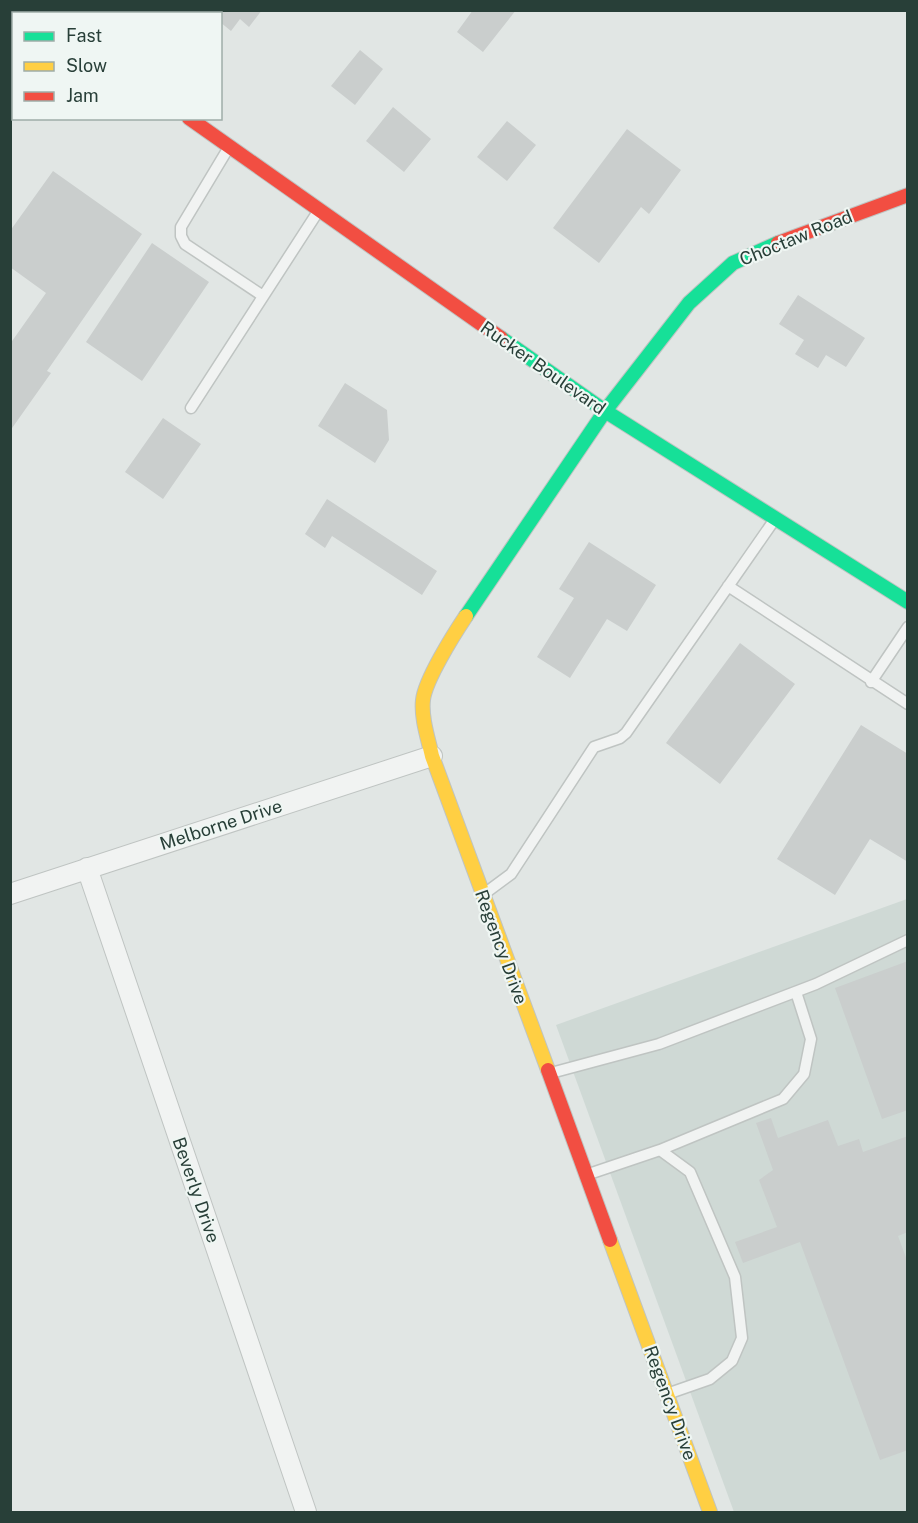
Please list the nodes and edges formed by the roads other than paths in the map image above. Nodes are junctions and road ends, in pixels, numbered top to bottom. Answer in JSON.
{"nodes":[{"id":1,"x":192,"y":120,"type":"edge"},
{"id":2,"x":229,"y":147,"type":"junction"},
{"id":3,"x":908,"y":195,"type":"edge"},
{"id":4,"x":319,"y":210,"type":"junction"},
{"id":5,"x":263,"y":296,"type":"junction"},
{"id":6,"x":191,"y":408,"type":"dead end"},
{"id":7,"x":606,"y":411,"type":"junction"},
{"id":8,"x":775,"y":519,"type":"junction"},
{"id":9,"x":728,"y":586,"type":"junction"},
{"id":10,"x":908,"y":602,"type":"edge"},
{"id":11,"x":908,"y":627,"type":"edge"},
{"id":12,"x":871,"y":682,"type":"junction"},
{"id":13,"x":908,"y":704,"type":"edge"},
{"id":14,"x":432,"y":756,"type":"junction"},
{"id":15,"x":87,"y":868,"type":"junction"},
{"id":16,"x":10,"y":894,"type":"edge"},
{"id":17,"x":483,"y":895,"type":"junction"},
{"id":18,"x":908,"y":940,"type":"edge"},
{"id":19,"x":795,"y":992,"type":"junction"},
{"id":20,"x":548,"y":1074,"type":"junction"},
{"id":21,"x":660,"y":1150,"type":"junction"},
{"id":22,"x":586,"y":1176,"type":"junction"},
{"id":23,"x":667,"y":1394,"type":"junction"},
{"id":24,"x":306,"y":1512,"type":"edge"},
{"id":25,"x":710,"y":1512,"type":"edge"}],
"edges":[{"from":1,"to":2,"type":"street","name":"Rucker Boulevard"},
{"from":2,"to":4,"type":"street","name":"Rucker Boulevard"},
{"from":2,"to":5,"type":"lane"},
{"from":3,"to":7,"type":"street","name":"Choctaw Road"},
{"from":4,"to":5,"type":"lane"},
{"from":4,"to":7,"type":"street","name":"Rucker Boulevard"},
{"from":5,"to":6,"type":"lane"},
{"from":7,"to":8,"type":"street","name":"Rucker Boulevard"},
{"from":7,"to":14,"type":"street","name":"Regency Drive"},
{"from":8,"to":9,"type":"lane"},
{"from":8,"to":10,"type":"street","name":"Rucker Boulevard"},
{"from":9,"to":12,"type":"lane"},
{"from":9,"to":17,"type":"lane"},
{"from":11,"to":12,"type":"lane"},
{"from":12,"to":13,"type":"lane"},
{"from":14,"to":15,"type":"street","name":"Melborne Drive"},
{"from":14,"to":17,"type":"street","name":"Regency Drive"},
{"from":15,"to":16,"type":"street","name":"Melborne Drive"},
{"from":15,"to":24,"type":"street","name":"Beverly Drive"},
{"from":17,"to":20,"type":"street","name":"Regency Drive"},
{"from":18,"to":19,"type":"lane"},
{"from":19,"to":20,"type":"lane"},
{"from":19,"to":21,"type":"lane"},
{"from":20,"to":22,"type":"street","name":"Regency Drive"},
{"from":21,"to":22,"type":"lane"},
{"from":21,"to":23,"type":"lane"},
{"from":22,"to":23,"type":"street","name":"Regency Drive"},
{"from":23,"to":25,"type":"street","name":"Regency Drive"}]}
